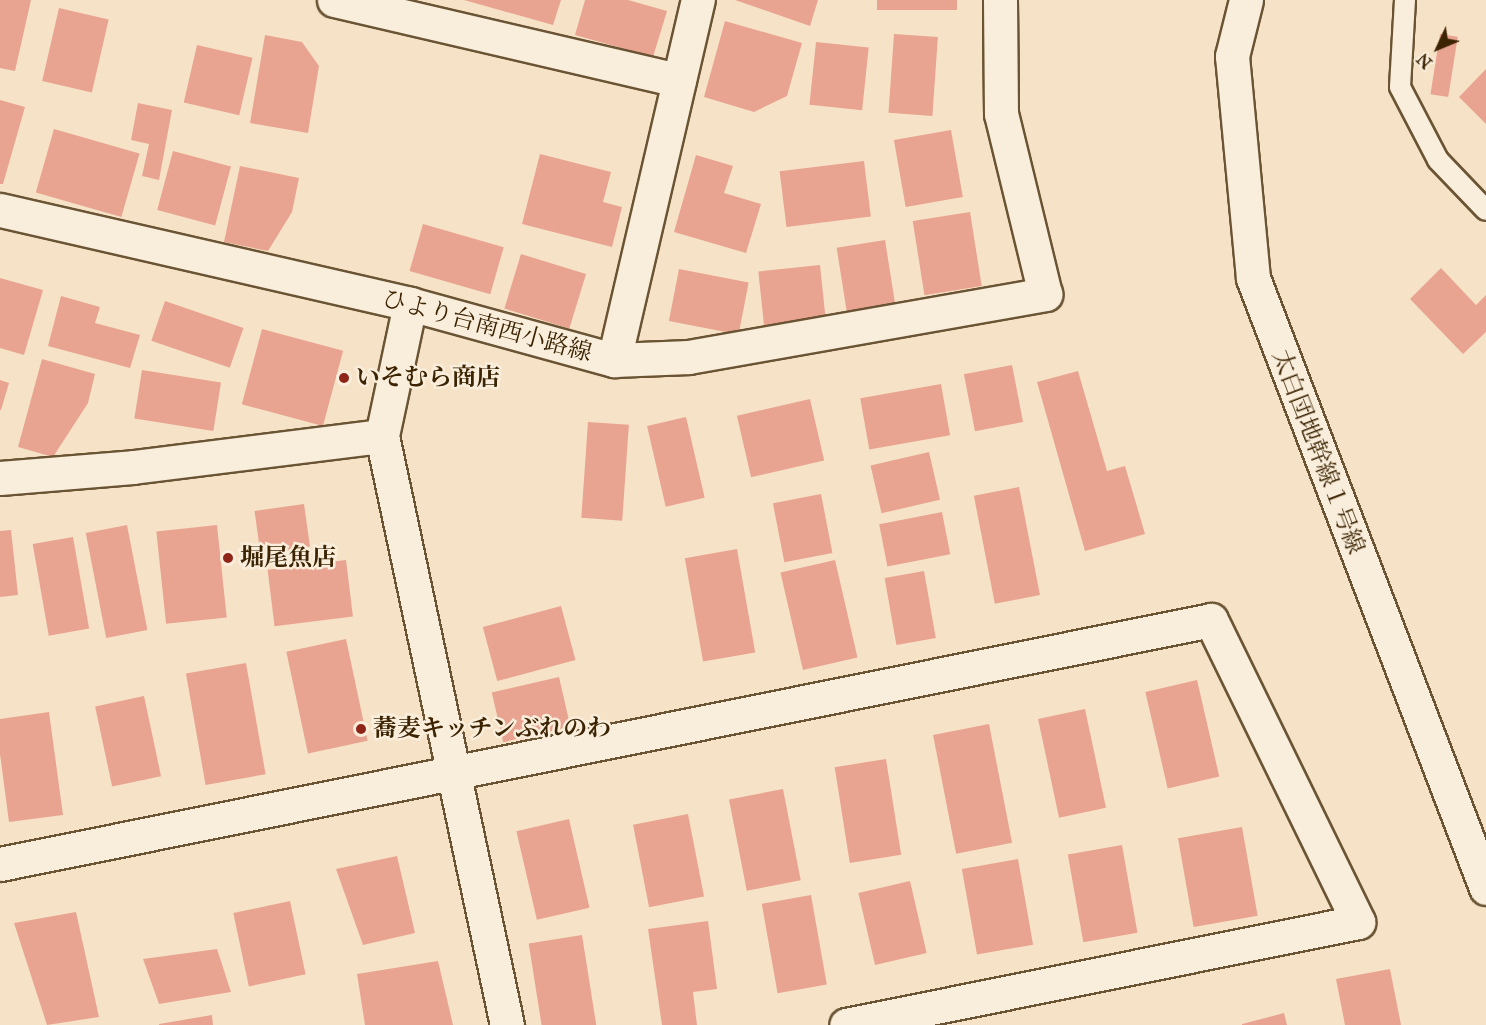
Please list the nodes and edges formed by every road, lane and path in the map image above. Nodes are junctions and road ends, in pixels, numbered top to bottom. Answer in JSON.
{"nodes":[{"id":1,"x":334,"y":0,"type":"edge"},
{"id":2,"x":698,"y":0,"type":"edge"},
{"id":3,"x":1000,"y":0,"type":"edge"},
{"id":4,"x":1246,"y":0,"type":"edge"},
{"id":5,"x":1405,"y":0,"type":"edge"},
{"id":6,"x":679,"y":80,"type":"junction"},
{"id":7,"x":0,"y":210,"type":"edge"},
{"id":8,"x":1486,"y":210,"type":"edge"},
{"id":9,"x":410,"y":304,"type":"junction"},
{"id":10,"x":614,"y":360,"type":"junction"},
{"id":11,"x":382,"y":436,"type":"junction"},
{"id":12,"x":0,"y":478,"type":"edge"},
{"id":13,"x":456,"y":770,"type":"junction"},
{"id":14,"x":0,"y":864,"type":"edge"},
{"id":15,"x":1486,"y":888,"type":"edge"},
{"id":16,"x":507,"y":1025,"type":"edge"},
{"id":17,"x":846,"y":1025,"type":"edge"}],
"edges":[{"from":1,"to":6,"type":"street"},
{"from":2,"to":6,"type":"street","name":"ひより台南西小路線"},
{"from":3,"to":10,"type":"street"},
{"from":4,"to":15,"type":"street","name":"太白団地幹線１号線"},
{"from":5,"to":8,"type":"lane"},
{"from":6,"to":10,"type":"street","name":"ひより台南西小路線"},
{"from":7,"to":9,"type":"street","name":"ひより台南西小路線"},
{"from":9,"to":10,"type":"street","name":"ひより台南西小路線"},
{"from":9,"to":11,"type":"street"},
{"from":11,"to":12,"type":"street"},
{"from":11,"to":13,"type":"street"},
{"from":13,"to":14,"type":"street"},
{"from":13,"to":16,"type":"street"},
{"from":13,"to":17,"type":"street"}]}
